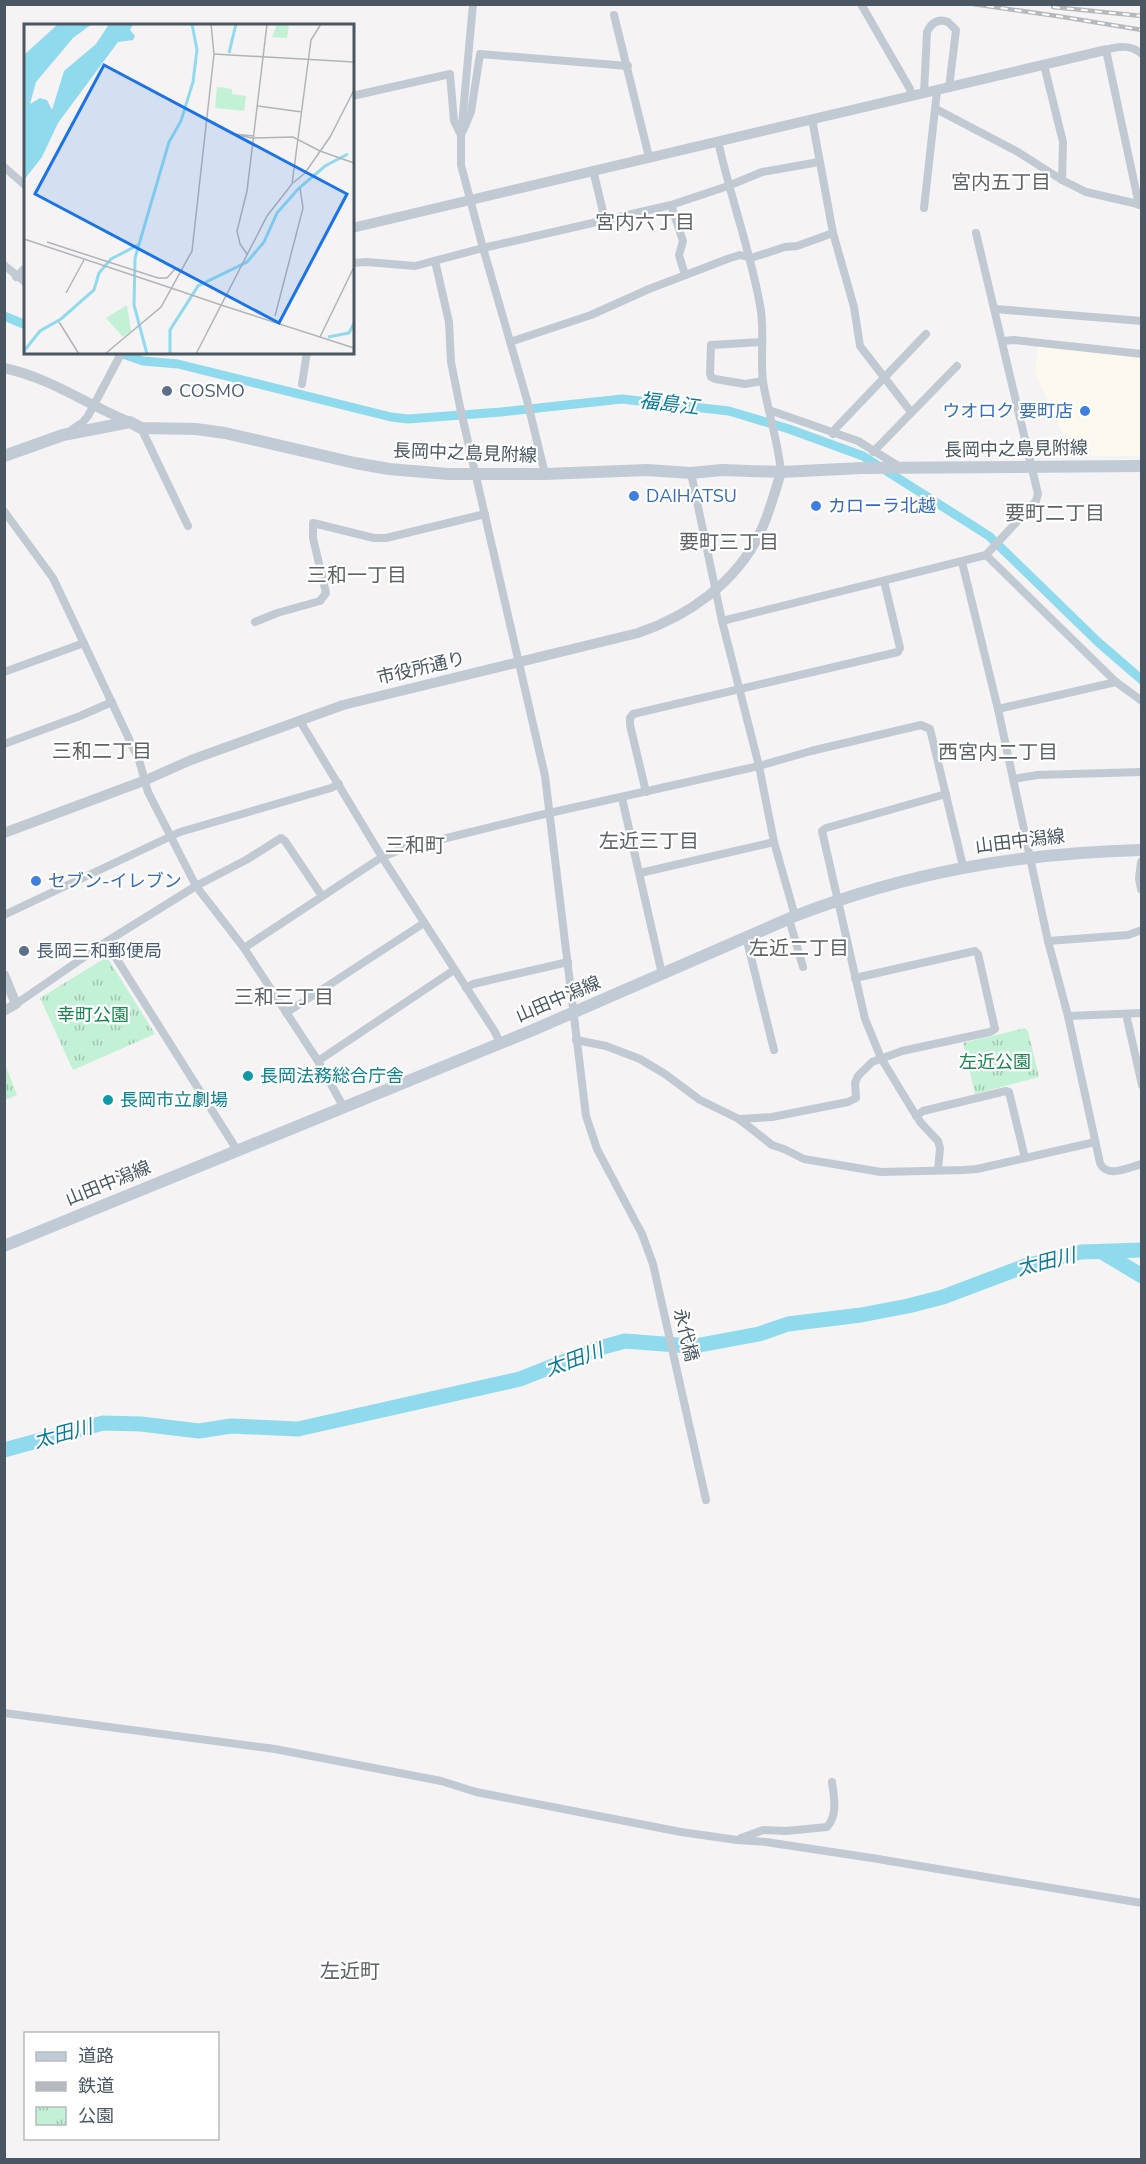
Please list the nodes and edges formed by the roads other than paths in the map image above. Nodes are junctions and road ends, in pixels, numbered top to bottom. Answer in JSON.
{"nodes":[{"id":1,"x":473,"y":4,"type":"edge"},
{"id":2,"x":861,"y":4,"type":"edge"},
{"id":3,"x":614,"y":15,"type":"dead end"},
{"id":4,"x":1106,"y":50,"type":"junction"},
{"id":5,"x":1142,"y":54,"type":"edge"},
{"id":6,"x":1044,"y":65,"type":"junction"},
{"id":7,"x":628,"y":66,"type":"junction"},
{"id":8,"x":950,"y":88,"type":"junction"},
{"id":9,"x":937,"y":91,"type":"junction"},
{"id":10,"x":924,"y":93,"type":"junction"},
{"id":11,"x":354,"y":96,"type":"edge"},
{"id":12,"x":912,"y":96,"type":"junction"},
{"id":13,"x":936,"y":109,"type":"junction"},
{"id":14,"x":812,"y":119,"type":"junction"},
{"id":15,"x":461,"y":135,"type":"junction"},
{"id":16,"x":718,"y":141,"type":"junction"},
{"id":17,"x":649,"y":157,"type":"junction"},
{"id":18,"x":819,"y":162,"type":"junction"},
{"id":19,"x":4,"y":167,"type":"edge"},
{"id":20,"x":593,"y":170,"type":"junction"},
{"id":21,"x":1062,"y":180,"type":"junction"},
{"id":22,"x":24,"y":184,"type":"edge"},
{"id":23,"x":728,"y":186,"type":"junction"},
{"id":24,"x":470,"y":201,"type":"junction"},
{"id":25,"x":671,"y":205,"type":"junction"},
{"id":26,"x":1140,"y":205,"type":"edge"},
{"id":27,"x":924,"y":208,"type":"dead end"},
{"id":28,"x":604,"y":220,"type":"junction"},
{"id":29,"x":354,"y":228,"type":"edge"},
{"id":30,"x":833,"y":233,"type":"junction"},
{"id":31,"x":976,"y":233,"type":"dead end"},
{"id":32,"x":483,"y":248,"type":"junction"},
{"id":33,"x":751,"y":258,"type":"junction"},
{"id":34,"x":435,"y":261,"type":"junction"},
{"id":35,"x":354,"y":263,"type":"edge"},
{"id":36,"x":4,"y":265,"type":"edge"},
{"id":37,"x":24,"y":269,"type":"edge"},
{"id":38,"x":685,"y":275,"type":"junction"},
{"id":39,"x":16,"y":277,"type":"junction"},
{"id":40,"x":24,"y":282,"type":"edge"},
{"id":41,"x":995,"y":309,"type":"junction"},
{"id":42,"x":1142,"y":321,"type":"edge"},
{"id":43,"x":926,"y":334,"type":"dead end"},
{"id":44,"x":1003,"y":341,"type":"junction"},
{"id":45,"x":510,"y":342,"type":"junction"},
{"id":46,"x":762,"y":342,"type":"junction"},
{"id":47,"x":121,"y":354,"type":"edge"},
{"id":48,"x":307,"y":354,"type":"edge"},
{"id":49,"x":1142,"y":354,"type":"edge"},
{"id":50,"x":957,"y":366,"type":"dead end"},
{"id":51,"x":4,"y":368,"type":"edge"},
{"id":52,"x":884,"y":377,"type":"junction"},
{"id":53,"x":763,"y":381,"type":"junction"},
{"id":54,"x":302,"y":384,"type":"dead end"},
{"id":55,"x":94,"y":404,"type":"junction"},
{"id":56,"x":911,"y":411,"type":"junction"},
{"id":57,"x":770,"y":414,"type":"junction"},
{"id":58,"x":130,"y":422,"type":"junction"},
{"id":59,"x":141,"y":428,"type":"junction"},
{"id":60,"x":833,"y":434,"type":"junction"},
{"id":61,"x":63,"y":435,"type":"junction"},
{"id":62,"x":873,"y":452,"type":"junction"},
{"id":63,"x":4,"y":456,"type":"edge"},
{"id":64,"x":1142,"y":466,"type":"edge"},
{"id":65,"x":1032,"y":467,"type":"junction"},
{"id":66,"x":897,"y":468,"type":"junction"},
{"id":67,"x":781,"y":472,"type":"junction"},
{"id":68,"x":691,"y":473,"type":"junction"},
{"id":69,"x":545,"y":474,"type":"junction"},
{"id":70,"x":474,"y":475,"type":"junction"},
{"id":71,"x":4,"y":511,"type":"edge"},
{"id":72,"x":485,"y":514,"type":"junction"},
{"id":73,"x":188,"y":526,"type":"dead end"},
{"id":74,"x":988,"y":552,"type":"junction"},
{"id":75,"x":962,"y":562,"type":"junction"},
{"id":76,"x":884,"y":581,"type":"junction"},
{"id":77,"x":716,"y":590,"type":"junction"},
{"id":78,"x":722,"y":621,"type":"junction"},
{"id":79,"x":255,"y":622,"type":"dead end"},
{"id":80,"x":84,"y":643,"type":"junction"},
{"id":81,"x":519,"y":663,"type":"junction"},
{"id":82,"x":4,"y":672,"type":"edge"},
{"id":83,"x":1116,"y":682,"type":"junction"},
{"id":84,"x":740,"y":690,"type":"junction"},
{"id":85,"x":1142,"y":701,"type":"edge"},
{"id":86,"x":112,"y":702,"type":"junction"},
{"id":87,"x":998,"y":709,"type":"junction"},
{"id":88,"x":300,"y":721,"type":"junction"},
{"id":89,"x":4,"y":744,"type":"edge"},
{"id":90,"x":759,"y":766,"type":"junction"},
{"id":91,"x":1142,"y":772,"type":"edge"},
{"id":92,"x":1013,"y":779,"type":"junction"},
{"id":93,"x":146,"y":780,"type":"junction"},
{"id":94,"x":339,"y":784,"type":"junction"},
{"id":95,"x":646,"y":792,"type":"junction"},
{"id":96,"x":946,"y":794,"type":"junction"},
{"id":97,"x":622,"y":798,"type":"junction"},
{"id":98,"x":550,"y":813,"type":"junction"},
{"id":99,"x":4,"y":833,"type":"edge"},
{"id":100,"x":171,"y":837,"type":"junction"},
{"id":101,"x":774,"y":842,"type":"junction"},
{"id":102,"x":1142,"y":850,"type":"edge"},
{"id":103,"x":382,"y":857,"type":"junction"},
{"id":104,"x":1029,"y":857,"type":"junction"},
{"id":105,"x":1142,"y":862,"type":"edge"},
{"id":106,"x":963,"y":866,"type":"junction"},
{"id":107,"x":640,"y":873,"type":"junction"},
{"id":108,"x":196,"y":886,"type":"junction"},
{"id":109,"x":1142,"y":889,"type":"edge"},
{"id":110,"x":322,"y":896,"type":"junction"},
{"id":111,"x":837,"y":900,"type":"junction"},
{"id":112,"x":4,"y":915,"type":"edge"},
{"id":113,"x":792,"y":918,"type":"junction"},
{"id":114,"x":424,"y":923,"type":"junction"},
{"id":115,"x":1142,"y":930,"type":"edge"},
{"id":116,"x":746,"y":937,"type":"junction"},
{"id":117,"x":1048,"y":941,"type":"junction"},
{"id":118,"x":106,"y":942,"type":"junction"},
{"id":119,"x":244,"y":948,"type":"junction"},
{"id":120,"x":568,"y":962,"type":"junction"},
{"id":121,"x":803,"y":967,"type":"dead end"},
{"id":122,"x":454,"y":970,"type":"junction"},
{"id":123,"x":662,"y":974,"type":"junction"},
{"id":124,"x":4,"y":975,"type":"edge"},
{"id":125,"x":855,"y":978,"type":"junction"},
{"id":126,"x":466,"y":988,"type":"junction"},
{"id":127,"x":16,"y":1004,"type":"junction"},
{"id":128,"x":4,"y":1011,"type":"edge"},
{"id":129,"x":574,"y":1012,"type":"junction"},
{"id":130,"x":286,"y":1013,"type":"junction"},
{"id":131,"x":1142,"y":1013,"type":"edge"},
{"id":132,"x":1126,"y":1014,"type":"junction"},
{"id":133,"x":1068,"y":1016,"type":"junction"},
{"id":134,"x":576,"y":1040,"type":"junction"},
{"id":135,"x":500,"y":1043,"type":"junction"},
{"id":136,"x":774,"y":1050,"type":"dead end"},
{"id":137,"x":881,"y":1058,"type":"junction"},
{"id":138,"x":318,"y":1061,"type":"junction"},
{"id":139,"x":1142,"y":1085,"type":"edge"},
{"id":140,"x":343,"y":1106,"type":"junction"},
{"id":141,"x":916,"y":1116,"type":"junction"},
{"id":142,"x":739,"y":1119,"type":"junction"},
{"id":143,"x":1095,"y":1142,"type":"junction"},
{"id":144,"x":237,"y":1150,"type":"junction"},
{"id":145,"x":1025,"y":1158,"type":"junction"},
{"id":146,"x":1142,"y":1164,"type":"edge"},
{"id":147,"x":938,"y":1170,"type":"junction"},
{"id":148,"x":4,"y":1245,"type":"edge"},
{"id":149,"x":706,"y":1500,"type":"dead end"},
{"id":150,"x":4,"y":1713,"type":"edge"},
{"id":151,"x":832,"y":1782,"type":"dead end"},
{"id":152,"x":737,"y":1840,"type":"junction"},
{"id":153,"x":1142,"y":1903,"type":"edge"}],
"edges":[{"from":1,"to":15,"type":"street"},
{"from":2,"to":12,"type":"street"},
{"from":3,"to":7,"type":"street"},
{"from":4,"to":5,"type":"street"},
{"from":4,"to":6,"type":"street"},
{"from":4,"to":26,"type":"street"},
{"from":6,"to":8,"type":"street"},
{"from":6,"to":21,"type":"street"},
{"from":7,"to":15,"type":"street"},
{"from":7,"to":17,"type":"street"},
{"from":8,"to":9,"type":"street"},
{"from":8,"to":10,"type":"street"},
{"from":9,"to":10,"type":"street"},
{"from":9,"to":13,"type":"street"},
{"from":10,"to":12,"type":"street"},
{"from":11,"to":15,"type":"street"},
{"from":12,"to":14,"type":"street"},
{"from":13,"to":21,"type":"street"},
{"from":13,"to":27,"type":"street"},
{"from":14,"to":16,"type":"street"},
{"from":14,"to":18,"type":"street"},
{"from":15,"to":24,"type":"street"},
{"from":16,"to":17,"type":"street"},
{"from":16,"to":23,"type":"street"},
{"from":17,"to":20,"type":"street"},
{"from":18,"to":23,"type":"street"},
{"from":18,"to":30,"type":"street"},
{"from":19,"to":22,"type":"street"},
{"from":20,"to":24,"type":"street"},
{"from":20,"to":28,"type":"street"},
{"from":21,"to":26,"type":"street"},
{"from":23,"to":25,"type":"street"},
{"from":23,"to":33,"type":"street"},
{"from":24,"to":29,"type":"street"},
{"from":24,"to":32,"type":"street"},
{"from":25,"to":28,"type":"street"},
{"from":25,"to":38,"type":"street"},
{"from":28,"to":32,"type":"street"},
{"from":30,"to":33,"type":"street"},
{"from":30,"to":52,"type":"street"},
{"from":31,"to":41,"type":"street"},
{"from":32,"to":34,"type":"street"},
{"from":32,"to":45,"type":"street"},
{"from":33,"to":38,"type":"street"},
{"from":33,"to":46,"type":"street"},
{"from":34,"to":35,"type":"street"},
{"from":34,"to":70,"type":"street","name":"永代橋"},
{"from":36,"to":39,"type":"street"},
{"from":37,"to":39,"type":"street"},
{"from":38,"to":45,"type":"street"},
{"from":39,"to":40,"type":"street"},
{"from":41,"to":42,"type":"street"},
{"from":41,"to":44,"type":"street"},
{"from":43,"to":52,"type":"street"},
{"from":44,"to":49,"type":"street"},
{"from":44,"to":65,"type":"street"},
{"from":45,"to":69,"type":"street"},
{"from":46,"to":53,"type":"street"},
{"from":46,"to":53,"type":"street"},
{"from":47,"to":55,"type":"street"},
{"from":48,"to":54,"type":"street"},
{"from":50,"to":56,"type":"street"},
{"from":51,"to":55,"type":"street"},
{"from":52,"to":56,"type":"street"},
{"from":52,"to":60,"type":"street"},
{"from":53,"to":57,"type":"street"},
{"from":55,"to":58,"type":"street"},
{"from":55,"to":61,"type":"street"},
{"from":56,"to":62,"type":"street"},
{"from":57,"to":60,"type":"street"},
{"from":57,"to":67,"type":"street"},
{"from":58,"to":59,"type":"main road","name":"長岡中之島見附線"},
{"from":58,"to":61,"type":"main road"},
{"from":59,"to":70,"type":"main road","name":"長岡中之島見附線"},
{"from":59,"to":73,"type":"street"},
{"from":60,"to":62,"type":"street"},
{"from":61,"to":63,"type":"main road"},
{"from":62,"to":66,"type":"street"},
{"from":64,"to":65,"type":"main road","name":"長岡中之島見附線"},
{"from":65,"to":66,"type":"main road","name":"長岡中之島見附線"},
{"from":65,"to":74,"type":"street"},
{"from":66,"to":67,"type":"main road","name":"長岡中之島見附線"},
{"from":67,"to":68,"type":"main road","name":"長岡中之島見附線"},
{"from":67,"to":77,"type":"street","name":"市役所通り"},
{"from":68,"to":69,"type":"main road","name":"長岡中之島見附線"},
{"from":68,"to":77,"type":"street"},
{"from":69,"to":70,"type":"main road","name":"長岡中之島見附線"},
{"from":70,"to":72,"type":"street","name":"永代橋"},
{"from":71,"to":80,"type":"street"},
{"from":72,"to":79,"type":"street"},
{"from":72,"to":81,"type":"street","name":"永代橋"},
{"from":74,"to":75,"type":"street"},
{"from":74,"to":83,"type":"street"},
{"from":75,"to":76,"type":"street"},
{"from":75,"to":87,"type":"street"},
{"from":76,"to":78,"type":"street"},
{"from":76,"to":84,"type":"street"},
{"from":77,"to":78,"type":"street"},
{"from":77,"to":81,"type":"street","name":"市役所通り"},
{"from":78,"to":84,"type":"street"},
{"from":80,"to":82,"type":"street"},
{"from":80,"to":86,"type":"street"},
{"from":81,"to":88,"type":"street","name":"市役所通り"},
{"from":81,"to":98,"type":"street","name":"永代橋"},
{"from":83,"to":85,"type":"street"},
{"from":83,"to":87,"type":"street"},
{"from":84,"to":90,"type":"street"},
{"from":84,"to":95,"type":"street"},
{"from":86,"to":89,"type":"street"},
{"from":86,"to":93,"type":"street"},
{"from":87,"to":92,"type":"street"},
{"from":88,"to":93,"type":"street","name":"市役所通り"},
{"from":88,"to":94,"type":"street"},
{"from":90,"to":95,"type":"street"},
{"from":90,"to":96,"type":"street"},
{"from":90,"to":101,"type":"street"},
{"from":91,"to":92,"type":"street"},
{"from":92,"to":104,"type":"street"},
{"from":93,"to":99,"type":"street","name":"市役所通り"},
{"from":93,"to":100,"type":"street"},
{"from":94,"to":100,"type":"street"},
{"from":94,"to":103,"type":"street"},
{"from":95,"to":97,"type":"street"},
{"from":96,"to":106,"type":"street"},
{"from":96,"to":111,"type":"street"},
{"from":97,"to":98,"type":"street"},
{"from":97,"to":107,"type":"street"},
{"from":98,"to":103,"type":"street"},
{"from":98,"to":120,"type":"street","name":"永代橋"},
{"from":100,"to":108,"type":"street"},
{"from":100,"to":112,"type":"street"},
{"from":101,"to":107,"type":"street"},
{"from":101,"to":113,"type":"street"},
{"from":102,"to":104,"type":"main road","name":"山田中潟線"},
{"from":103,"to":110,"type":"street"},
{"from":103,"to":114,"type":"street"},
{"from":104,"to":106,"type":"main road","name":"山田中潟線"},
{"from":104,"to":117,"type":"street"},
{"from":105,"to":109,"type":"street"},
{"from":106,"to":111,"type":"main road","name":"山田中潟線"},
{"from":107,"to":123,"type":"street"},
{"from":108,"to":110,"type":"street"},
{"from":108,"to":118,"type":"street"},
{"from":108,"to":119,"type":"street"},
{"from":110,"to":119,"type":"street"},
{"from":111,"to":113,"type":"main road","name":"山田中潟線"},
{"from":111,"to":125,"type":"street"},
{"from":113,"to":116,"type":"main road","name":"山田中潟線"},
{"from":113,"to":121,"type":"street"},
{"from":114,"to":122,"type":"street"},
{"from":114,"to":130,"type":"street"},
{"from":115,"to":117,"type":"street"},
{"from":116,"to":123,"type":"main road","name":"山田中潟線"},
{"from":116,"to":136,"type":"street"},
{"from":117,"to":133,"type":"street"},
{"from":118,"to":127,"type":"street"},
{"from":118,"to":144,"type":"street"},
{"from":119,"to":130,"type":"street"},
{"from":120,"to":126,"type":"street"},
{"from":120,"to":129,"type":"street","name":"永代橋"},
{"from":122,"to":126,"type":"street"},
{"from":122,"to":138,"type":"street"},
{"from":123,"to":129,"type":"main road","name":"山田中潟線"},
{"from":124,"to":127,"type":"street"},
{"from":125,"to":137,"type":"street"},
{"from":125,"to":137,"type":"street"},
{"from":126,"to":135,"type":"street"},
{"from":127,"to":128,"type":"street"},
{"from":129,"to":134,"type":"street","name":"永代橋"},
{"from":129,"to":135,"type":"main road","name":"山田中潟線"},
{"from":130,"to":138,"type":"street"},
{"from":131,"to":132,"type":"street"},
{"from":132,"to":133,"type":"street"},
{"from":132,"to":139,"type":"street"},
{"from":133,"to":143,"type":"street"},
{"from":134,"to":142,"type":"street"},
{"from":134,"to":149,"type":"street","name":"永代橋"},
{"from":135,"to":140,"type":"main road","name":"山田中潟線"},
{"from":137,"to":141,"type":"street"},
{"from":137,"to":142,"type":"street"},
{"from":138,"to":140,"type":"street"},
{"from":140,"to":144,"type":"main road","name":"山田中潟線"},
{"from":141,"to":145,"type":"street"},
{"from":141,"to":147,"type":"street"},
{"from":142,"to":147,"type":"street"},
{"from":143,"to":145,"type":"street"},
{"from":143,"to":146,"type":"street"},
{"from":144,"to":148,"type":"main road","name":"山田中潟線"},
{"from":145,"to":147,"type":"street"},
{"from":150,"to":152,"type":"street"},
{"from":151,"to":152,"type":"street"},
{"from":152,"to":153,"type":"street"}]}
